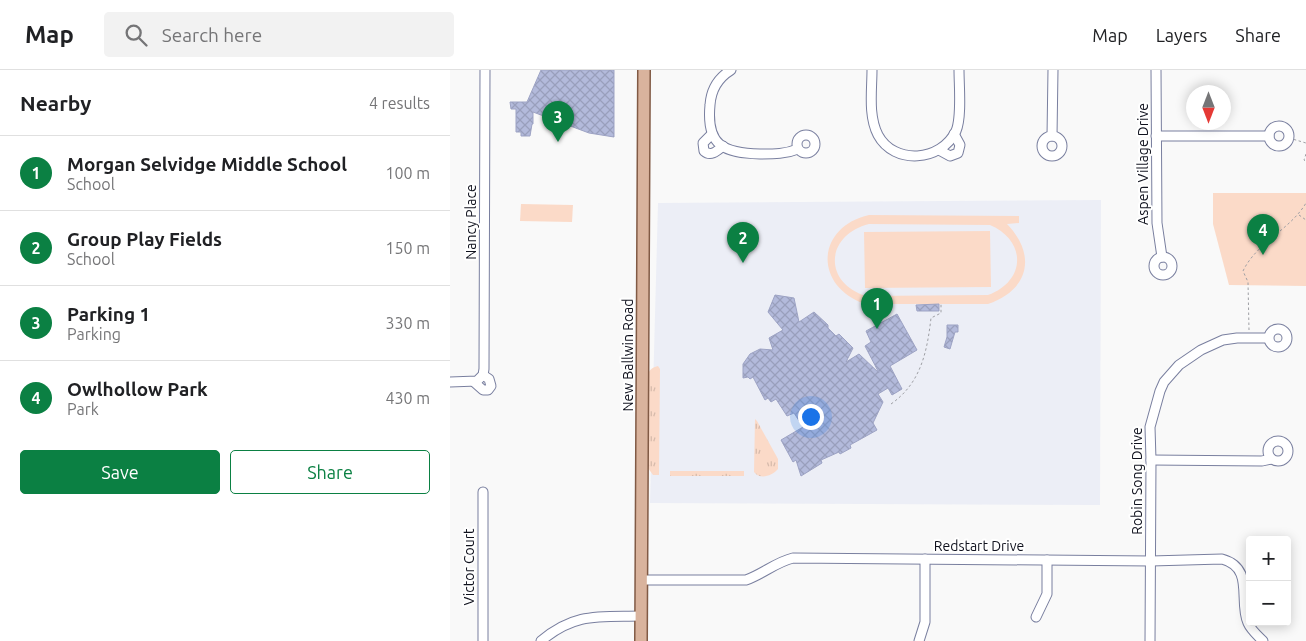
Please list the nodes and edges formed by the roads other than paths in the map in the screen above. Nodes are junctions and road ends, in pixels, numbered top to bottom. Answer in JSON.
{"nodes":[{"id":1,"x":485,"y":70,"type":"edge"},
{"id":2,"x":644,"y":70,"type":"edge"},
{"id":3,"x":731,"y":70,"type":"edge"},
{"id":4,"x":872,"y":70,"type":"edge"},
{"id":5,"x":959,"y":70,"type":"edge"},
{"id":6,"x":1052,"y":70,"type":"edge"},
{"id":7,"x":1156,"y":70,"type":"edge"},
{"id":8,"x":712,"y":134,"type":"junction"},
{"id":9,"x":954,"y":134,"type":"junction"},
{"id":10,"x":1052,"y":136,"type":"dead end"},
{"id":11,"x":1156,"y":136,"type":"junction"},
{"id":12,"x":1269,"y":136,"type":"junction"},
{"id":13,"x":723,"y":146,"type":"junction"},
{"id":14,"x":798,"y":148,"type":"dead end"},
{"id":15,"x":939,"y":150,"type":"junction"},
{"id":16,"x":1162,"y":257,"type":"dead end"},
{"id":17,"x":1268,"y":338,"type":"dead end"},
{"id":18,"x":483,"y":375,"type":"junction"},
{"id":19,"x":450,"y":382,"type":"edge"},
{"id":20,"x":474,"y":382,"type":"junction"},
{"id":21,"x":1271,"y":459,"type":"dead end"},
{"id":22,"x":1151,"y":460,"type":"junction"},
{"id":23,"x":483,"y":492,"type":"dead end"},
{"id":24,"x":926,"y":560,"type":"junction"},
{"id":25,"x":1047,"y":560,"type":"junction"},
{"id":26,"x":1150,"y":561,"type":"junction"},
{"id":27,"x":1245,"y":572,"type":"edge"},
{"id":28,"x":642,"y":580,"type":"junction"},
{"id":29,"x":642,"y":616,"type":"junction"},
{"id":30,"x":1036,"y":617,"type":"dead end"},
{"id":31,"x":483,"y":641,"type":"edge"},
{"id":32,"x":541,"y":641,"type":"edge"},
{"id":33,"x":641,"y":641,"type":"edge"},
{"id":34,"x":919,"y":641,"type":"edge"},
{"id":35,"x":1150,"y":641,"type":"edge"},
{"id":36,"x":1264,"y":641,"type":"edge"}],
"edges":[{"from":1,"to":18,"type":"street","name":"Nancy Place"},
{"from":2,"to":28,"type":"main road","name":"New Ballwin Road"},
{"from":3,"to":8,"type":"street"},
{"from":4,"to":15,"type":"street"},
{"from":5,"to":9,"type":"street"},
{"from":6,"to":10,"type":"street"},
{"from":7,"to":11,"type":"street","name":"Aspen Village Drive"},
{"from":8,"to":13,"type":"street"},
{"from":8,"to":13,"type":"street"},
{"from":9,"to":15,"type":"street"},
{"from":9,"to":15,"type":"street"},
{"from":11,"to":12,"type":"street"},
{"from":11,"to":16,"type":"street","name":"Aspen Village Drive"},
{"from":12,"to":12,"type":"street"},
{"from":13,"to":14,"type":"street"},
{"from":17,"to":22,"type":"street","name":"Robin Song Drive"},
{"from":18,"to":20,"type":"street"},
{"from":18,"to":20,"type":"street","name":"Nancy Place"},
{"from":19,"to":20,"type":"street","name":"Nancy Place"},
{"from":21,"to":22,"type":"street"},
{"from":22,"to":26,"type":"street","name":"Robin Song Drive"},
{"from":23,"to":31,"type":"street","name":"Victor Court"},
{"from":24,"to":25,"type":"street","name":"Redstart Drive"},
{"from":24,"to":28,"type":"street","name":"Redstart Drive"},
{"from":24,"to":34,"type":"street"},
{"from":25,"to":26,"type":"street","name":"Redstart Drive"},
{"from":25,"to":30,"type":"street"},
{"from":26,"to":27,"type":"street","name":"Redstart Drive"},
{"from":26,"to":35,"type":"street","name":"Robin Song Drive"},
{"from":27,"to":36,"type":"street","name":"Redstart Drive"},
{"from":28,"to":29,"type":"main road","name":"New Ballwin Road"},
{"from":29,"to":32,"type":"street"},
{"from":29,"to":33,"type":"main road","name":"New Ballwin Road"}]}
